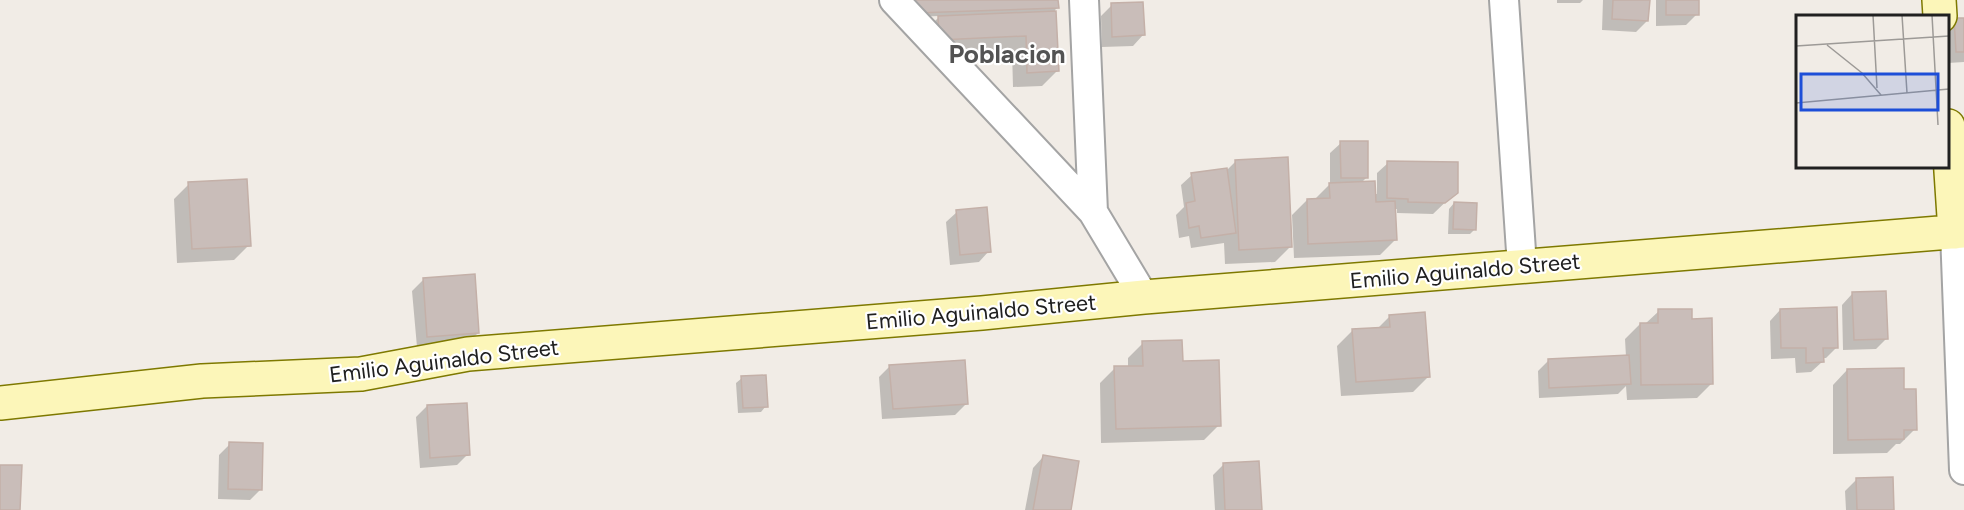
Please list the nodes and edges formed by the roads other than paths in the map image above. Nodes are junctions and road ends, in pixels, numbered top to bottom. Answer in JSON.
{"nodes":[{"id":1,"x":894,"y":0,"type":"edge"},
{"id":2,"x":1084,"y":0,"type":"edge"},
{"id":3,"x":1504,"y":0,"type":"edge"},
{"id":4,"x":1939,"y":0,"type":"edge"},
{"id":5,"x":1940,"y":15,"type":"edge"},
{"id":6,"x":1949,"y":144,"type":"edge"},
{"id":7,"x":1093,"y":212,"type":"junction"},
{"id":8,"x":1959,"y":232,"type":"edge"},
{"id":9,"x":1522,"y":266,"type":"junction"},
{"id":10,"x":1144,"y":297,"type":"junction"},
{"id":11,"x":0,"y":403,"type":"edge"},
{"id":12,"x":1964,"y":470,"type":"edge"}],
"edges":[{"from":1,"to":7,"type":"street"},
{"from":2,"to":7,"type":"street"},
{"from":3,"to":9,"type":"street"},
{"from":4,"to":5,"type":"street"},
{"from":6,"to":8,"type":"street"},
{"from":7,"to":10,"type":"street"},
{"from":8,"to":9,"type":"street","name":"Emilio Aguinaldo Street"},
{"from":8,"to":12,"type":"street"},
{"from":9,"to":10,"type":"street","name":"Emilio Aguinaldo Street"},
{"from":10,"to":11,"type":"street","name":"Emilio Aguinaldo Street"}]}
